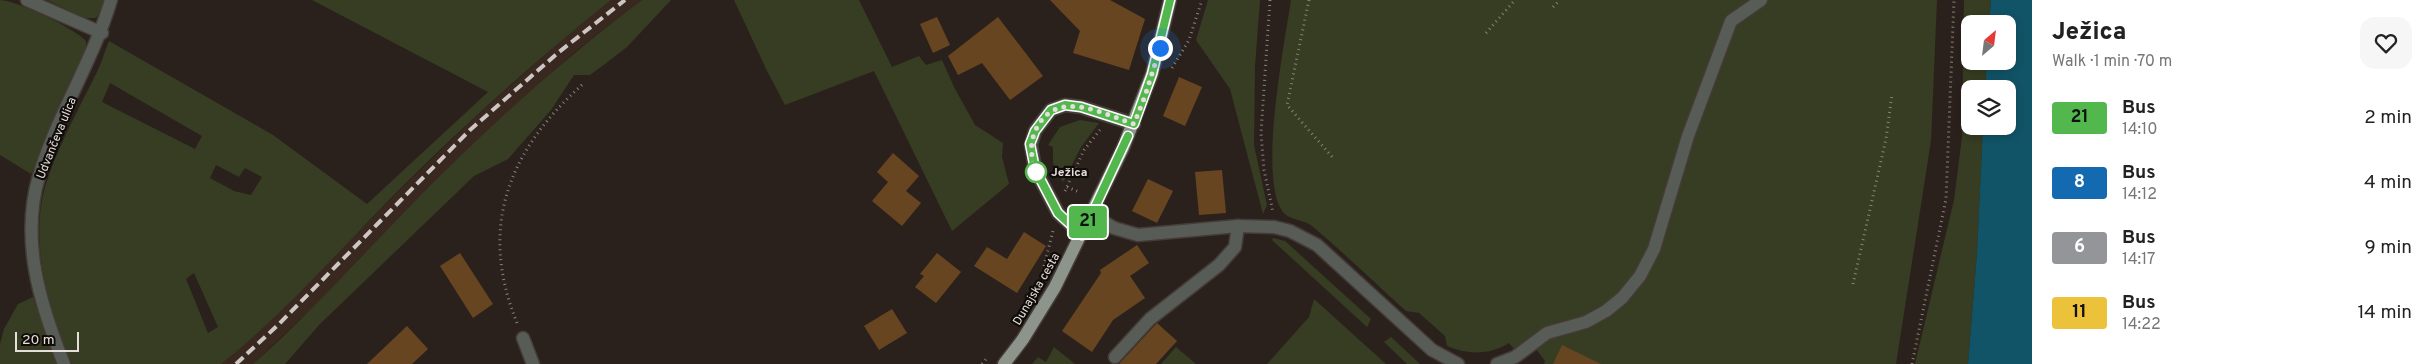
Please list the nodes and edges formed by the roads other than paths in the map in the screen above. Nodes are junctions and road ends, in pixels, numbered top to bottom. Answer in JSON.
{"nodes":[{"id":1,"x":27,"y":0,"type":"edge"},
{"id":2,"x":111,"y":0,"type":"edge"},
{"id":3,"x":1170,"y":0,"type":"edge"},
{"id":4,"x":1761,"y":0,"type":"edge"},
{"id":5,"x":102,"y":32,"type":"junction"},
{"id":6,"x":1134,"y":124,"type":"junction"},
{"id":7,"x":1092,"y":215,"type":"junction"},
{"id":8,"x":1238,"y":226,"type":"junction"},
{"id":9,"x":1082,"y":235,"type":"junction"},
{"id":10,"x":522,"y":338,"type":"road end"},
{"id":11,"x":1115,"y":357,"type":"dead end"},
{"id":12,"x":64,"y":364,"type":"edge"},
{"id":13,"x":533,"y":364,"type":"edge"},
{"id":14,"x":1004,"y":364,"type":"edge"},
{"id":15,"x":1458,"y":364,"type":"edge"},
{"id":16,"x":1497,"y":364,"type":"edge"}],
"edges":[{"from":1,"to":5,"type":"street"},
{"from":2,"to":5,"type":"street","name":"Udvančeva ulica"},
{"from":3,"to":6,"type":"main road","name":"Dunajska cesta"},
{"from":4,"to":16,"type":"street"},
{"from":5,"to":12,"type":"street","name":"Udvančeva ulica"},
{"from":6,"to":7,"type":"main road","name":"Dunajska cesta"},
{"from":6,"to":9,"type":"street"},
{"from":7,"to":8,"type":"street"},
{"from":7,"to":9,"type":"main road","name":"Dunajska cesta"},
{"from":8,"to":11,"type":"street"},
{"from":8,"to":15,"type":"street"},
{"from":9,"to":14,"type":"main road","name":"Dunajska cesta"},
{"from":10,"to":13,"type":"street"}]}
